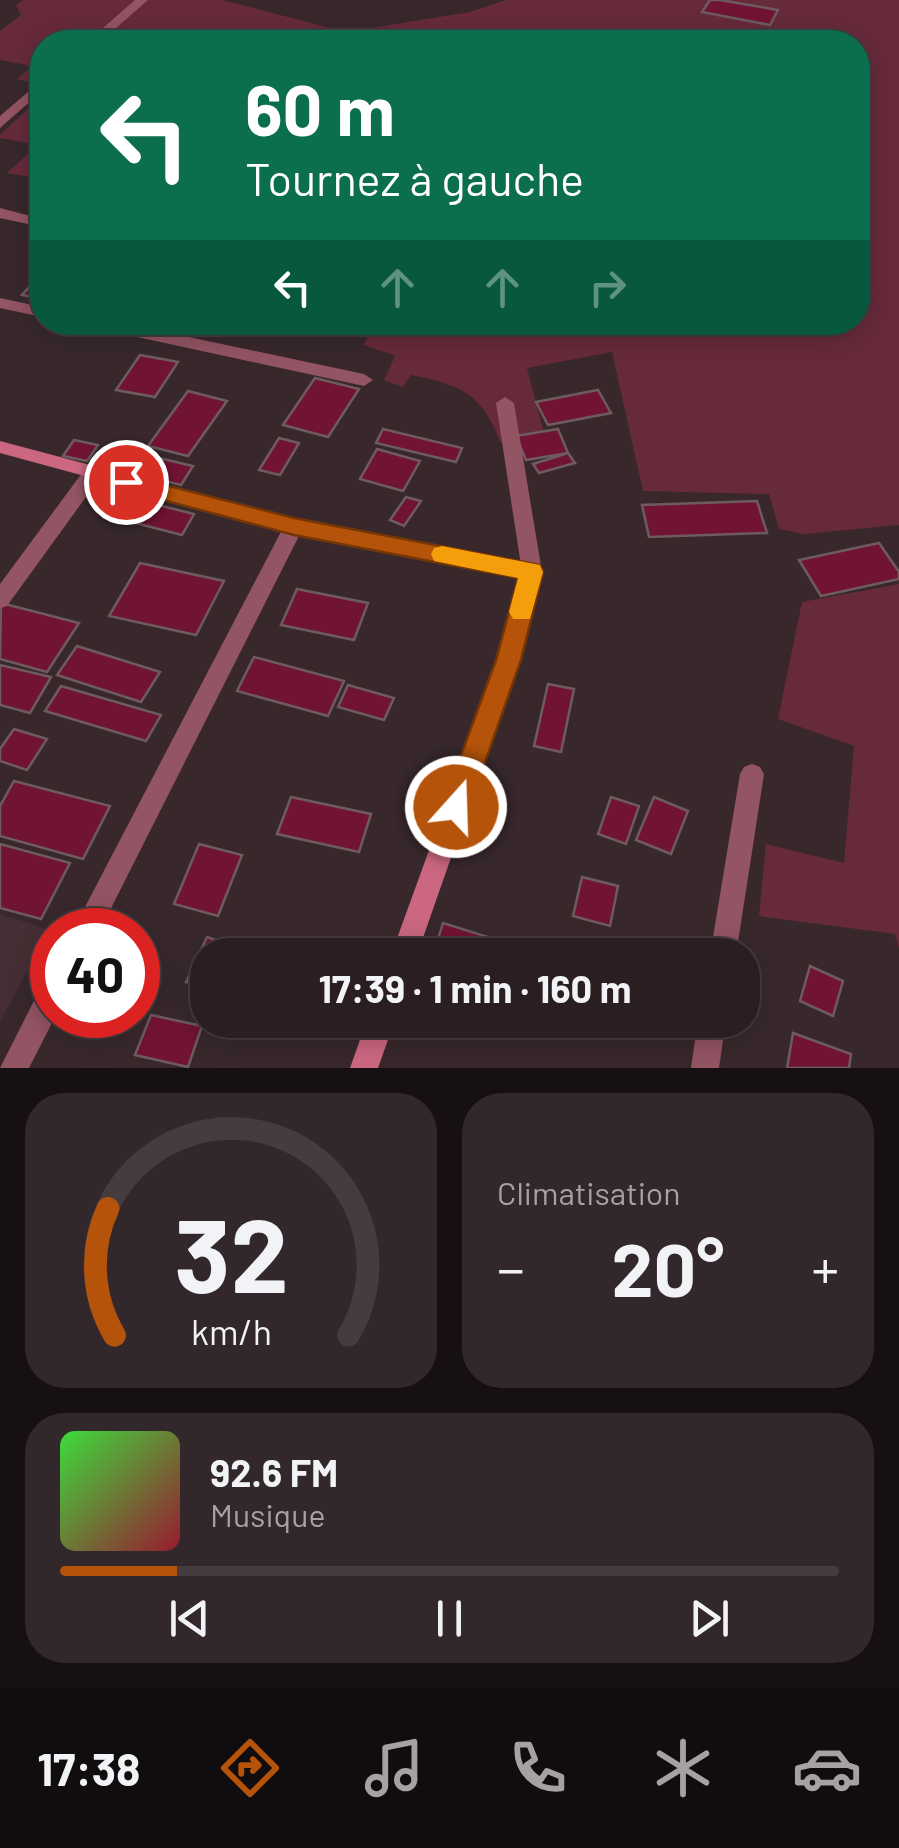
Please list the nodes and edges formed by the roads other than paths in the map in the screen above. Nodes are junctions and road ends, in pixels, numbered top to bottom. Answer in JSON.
{"nodes":[{"id":1,"x":142,"y":0,"type":"edge"},
{"id":2,"x":107,"y":30,"type":"edge"},
{"id":3,"x":30,"y":95,"type":"edge"},
{"id":4,"x":0,"y":124,"type":"edge"},
{"id":5,"x":0,"y":214,"type":"edge"},
{"id":6,"x":30,"y":220,"type":"edge"},
{"id":7,"x":0,"y":303,"type":"edge"},
{"id":8,"x":30,"y":309,"type":"edge"},
{"id":9,"x":152,"y":335,"type":"edge"},
{"id":10,"x":364,"y":380,"type":"dead end"},
{"id":11,"x":505,"y":403,"type":"dead end"},
{"id":12,"x":0,"y":447,"type":"edge"},
{"id":13,"x":92,"y":474,"type":"junction"},
{"id":14,"x":294,"y":526,"type":"junction"},
{"id":15,"x":532,"y":572,"type":"junction"},
{"id":16,"x":0,"y":600,"type":"edge"},
{"id":17,"x":752,"y":774,"type":"dead end"},
{"id":18,"x":97,"y":908,"type":"edge"},
{"id":19,"x":410,"y":938,"type":"edge"},
{"id":20,"x":726,"y":938,"type":"edge"},
{"id":21,"x":30,"y":1038,"type":"edge"},
{"id":22,"x":374,"y":1038,"type":"edge"},
{"id":23,"x":709,"y":1038,"type":"edge"},
{"id":24,"x":14,"y":1068,"type":"edge"},
{"id":25,"x":364,"y":1068,"type":"edge"},
{"id":26,"x":705,"y":1068,"type":"edge"}],
"edges":[{"from":1,"to":2,"type":"street"},
{"from":3,"to":4,"type":"street"},
{"from":5,"to":6,"type":"street"},
{"from":7,"to":8,"type":"street"},
{"from":9,"to":10,"type":"street"},
{"from":11,"to":15,"type":"street"},
{"from":12,"to":13,"type":"street"},
{"from":13,"to":14,"type":"street"},
{"from":13,"to":16,"type":"street"},
{"from":14,"to":15,"type":"street"},
{"from":14,"to":18,"type":"street"},
{"from":15,"to":19,"type":"street"},
{"from":17,"to":20,"type":"street"},
{"from":21,"to":24,"type":"street"},
{"from":22,"to":25,"type":"street"},
{"from":23,"to":26,"type":"street"}]}
